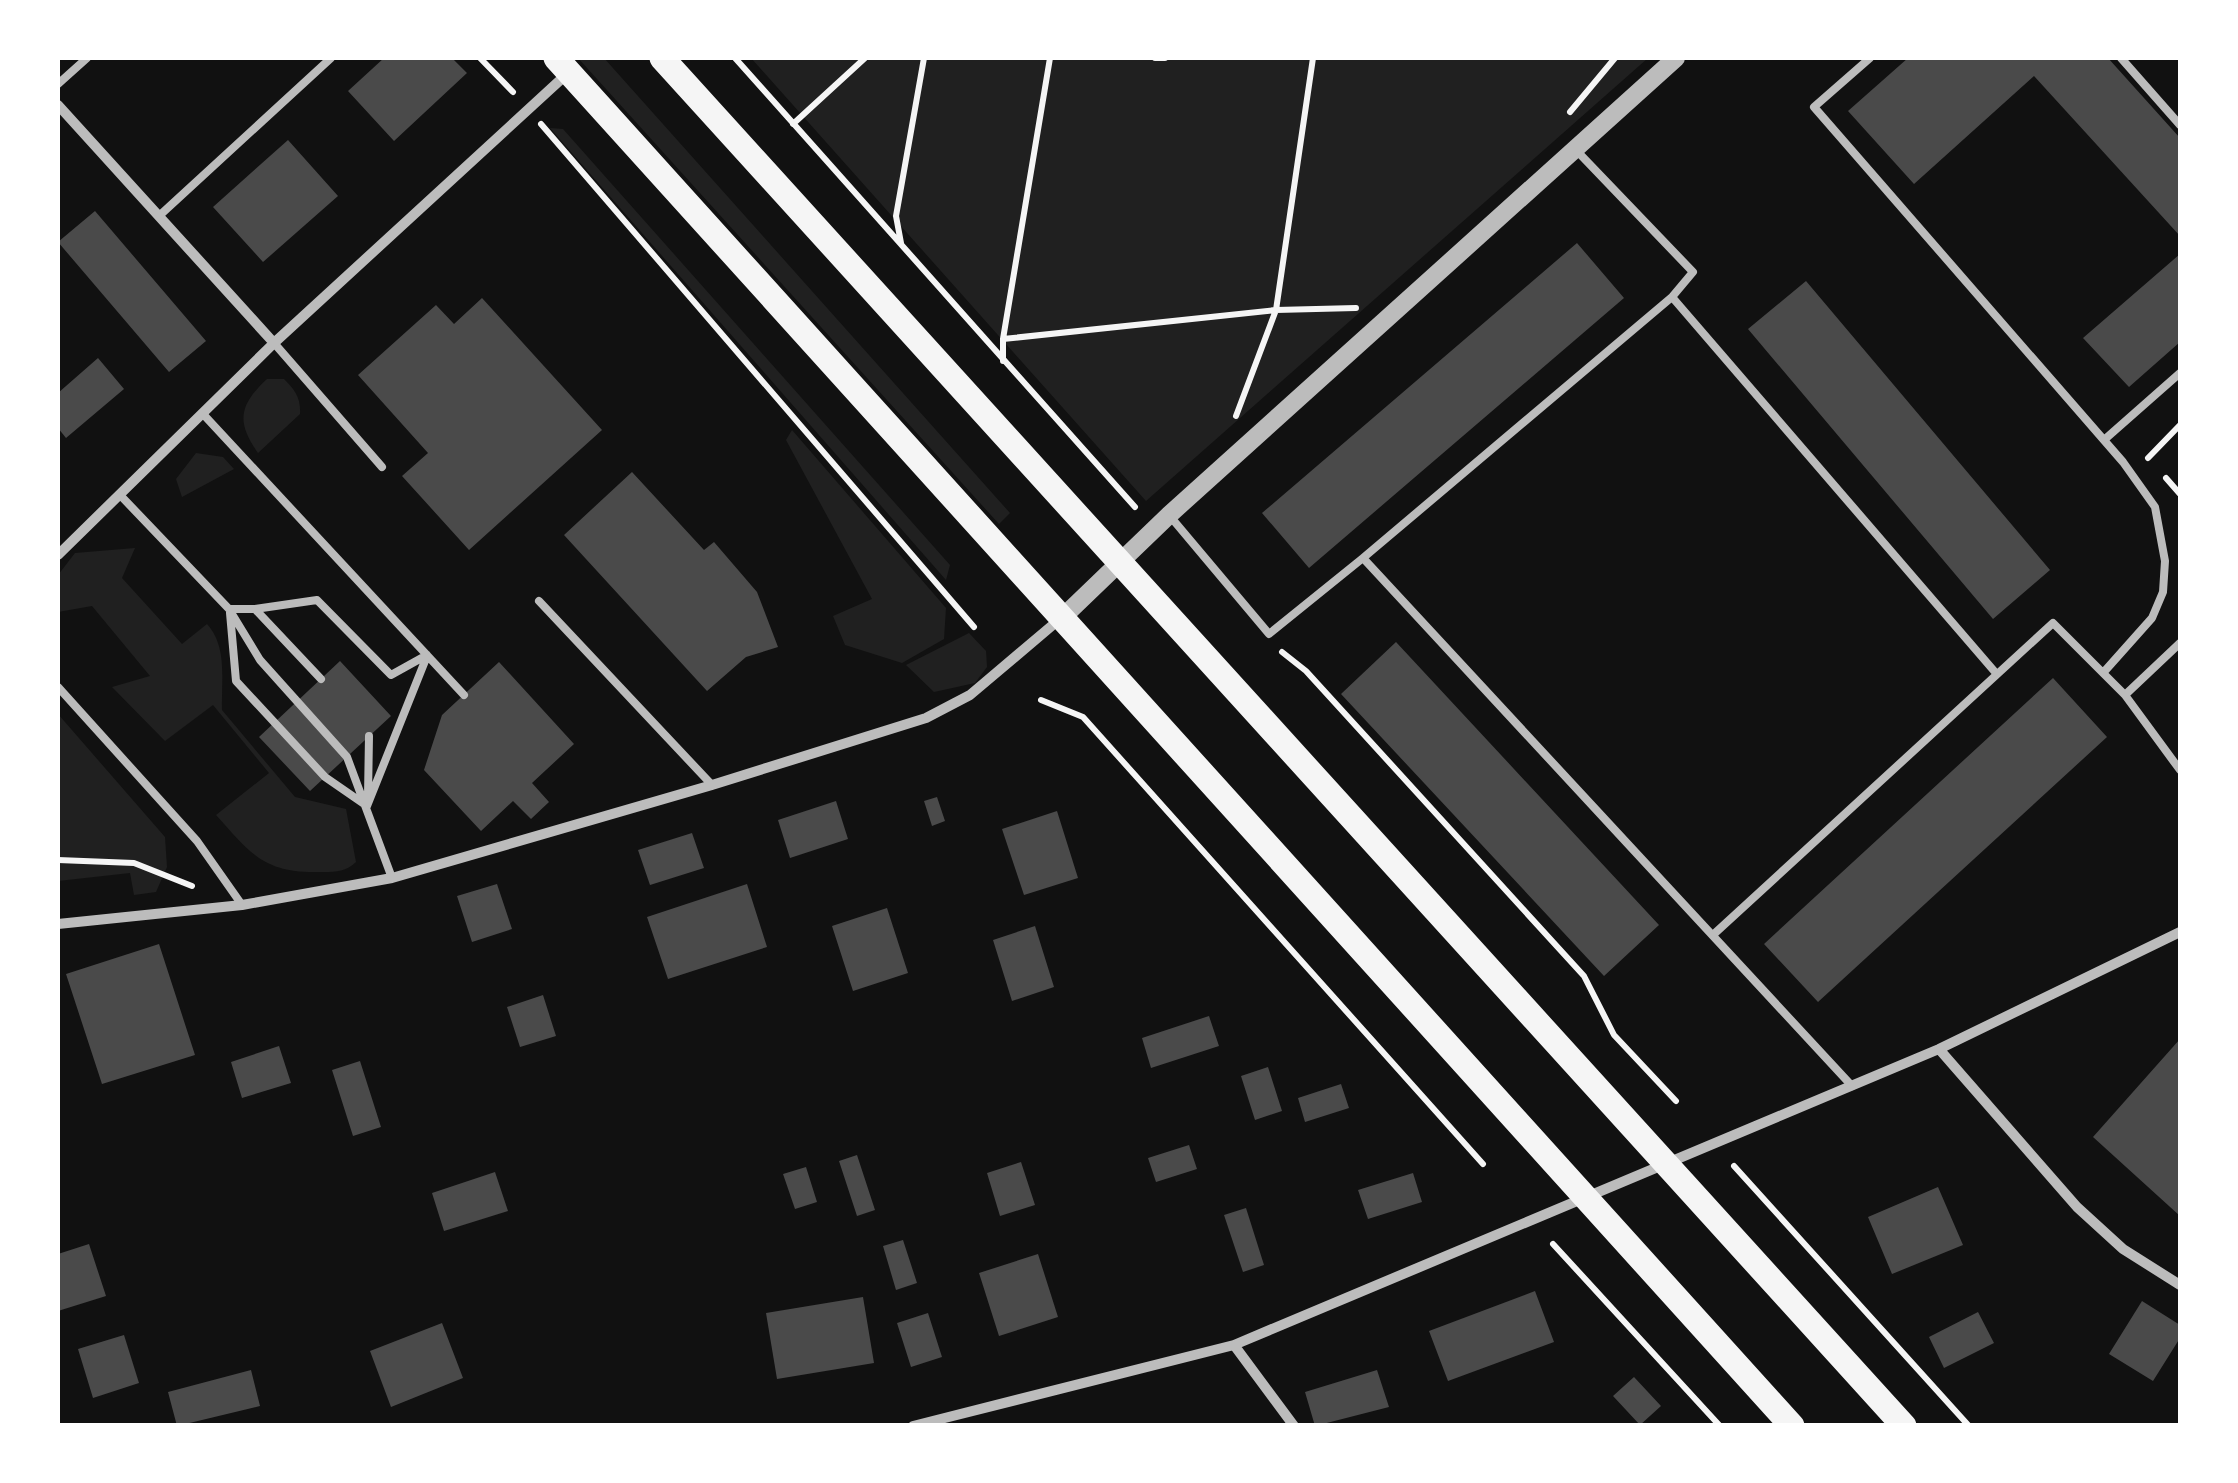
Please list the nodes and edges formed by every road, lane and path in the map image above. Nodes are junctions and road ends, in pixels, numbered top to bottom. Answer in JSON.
{"nodes":[{"id":1,"x":87,"y":58,"type":"edge"},
{"id":2,"x":331,"y":58,"type":"edge"},
{"id":3,"x":480,"y":58,"type":"edge"},
{"id":4,"x":662,"y":58,"type":"edge"},
{"id":5,"x":735,"y":58,"type":"edge"},
{"id":6,"x":865,"y":58,"type":"edge"},
{"id":7,"x":924,"y":58,"type":"edge"},
{"id":8,"x":1050,"y":58,"type":"edge"},
{"id":9,"x":1155,"y":58,"type":"edge"},
{"id":10,"x":1164,"y":58,"type":"edge"},
{"id":11,"x":1314,"y":58,"type":"edge"},
{"id":12,"x":1676,"y":58,"type":"edge"},
{"id":13,"x":1870,"y":58,"type":"edge"},
{"id":14,"x":2121,"y":58,"type":"edge"},
{"id":15,"x":563,"y":64,"type":"edge"},
{"id":16,"x":58,"y":84,"type":"edge"},
{"id":17,"x":58,"y":105,"type":"edge"},
{"id":18,"x":528,"y":110,"type":"junction"},
{"id":19,"x":793,"y":124,"type":"junction"},
{"id":20,"x":2180,"y":125,"type":"edge"},
{"id":21,"x":1575,"y":148,"type":"junction"},
{"id":22,"x":159,"y":216,"type":"junction"},
{"id":23,"x":902,"y":247,"type":"junction"},
{"id":24,"x":1672,"y":297,"type":"junction"},
{"id":25,"x":1356,"y":308,"type":"dead end"},
{"id":26,"x":1276,"y":310,"type":"junction"},
{"id":27,"x":1003,"y":338,"type":"junction"},
{"id":28,"x":274,"y":343,"type":"junction"},
{"id":29,"x":1004,"y":362,"type":"junction"},
{"id":30,"x":2180,"y":373,"type":"edge"},
{"id":31,"x":202,"y":414,"type":"junction"},
{"id":32,"x":1235,"y":417,"type":"dead end"},
{"id":33,"x":2180,"y":425,"type":"edge"},
{"id":34,"x":2104,"y":440,"type":"junction"},
{"id":35,"x":382,"y":466,"type":"dead end"},
{"id":36,"x":2180,"y":494,"type":"edge"},
{"id":37,"x":122,"y":496,"type":"junction"},
{"id":38,"x":1133,"y":508,"type":"dead end"},
{"id":39,"x":1169,"y":515,"type":"junction"},
{"id":40,"x":58,"y":556,"type":"edge"},
{"id":41,"x":1363,"y":558,"type":"junction"},
{"id":42,"x":1122,"y":561,"type":"junction"},
{"id":43,"x":539,"y":602,"type":"dead end"},
{"id":44,"x":229,"y":609,"type":"junction"},
{"id":45,"x":254,"y":609,"type":"junction"},
{"id":46,"x":1063,"y":616,"type":"junction"},
{"id":47,"x":974,"y":627,"type":"dead end"},
{"id":48,"x":2180,"y":644,"type":"edge"},
{"id":49,"x":1279,"y":650,"type":"dead end"},
{"id":50,"x":427,"y":654,"type":"junction"},
{"id":51,"x":1995,"y":672,"type":"junction"},
{"id":52,"x":2103,"y":673,"type":"junction"},
{"id":53,"x":321,"y":678,"type":"dead end"},
{"id":54,"x":58,"y":688,"type":"edge"},
{"id":55,"x":464,"y":695,"type":"dead end"},
{"id":56,"x":2126,"y":695,"type":"junction"},
{"id":57,"x":1040,"y":700,"type":"dead end"},
{"id":58,"x":369,"y":736,"type":"dead end"},
{"id":59,"x":2180,"y":770,"type":"edge"},
{"id":60,"x":712,"y":785,"type":"junction"},
{"id":61,"x":368,"y":806,"type":"junction"},
{"id":62,"x":58,"y":860,"type":"edge"},
{"id":63,"x":392,"y":878,"type":"junction"},
{"id":64,"x":242,"y":905,"type":"junction"},
{"id":65,"x":58,"y":924,"type":"edge"},
{"id":66,"x":2180,"y":932,"type":"edge"},
{"id":67,"x":1714,"y":934,"type":"junction"},
{"id":68,"x":1939,"y":1049,"type":"junction"},
{"id":69,"x":1852,"y":1086,"type":"junction"},
{"id":70,"x":1676,"y":1101,"type":"dead end"},
{"id":71,"x":1483,"y":1164,"type":"dead end"},
{"id":72,"x":1668,"y":1166,"type":"junction"},
{"id":73,"x":1734,"y":1166,"type":"dead end"},
{"id":74,"x":1589,"y":1199,"type":"junction"},
{"id":75,"x":1553,"y":1244,"type":"dead end"},
{"id":76,"x":2180,"y":1284,"type":"edge"},
{"id":77,"x":1234,"y":1345,"type":"junction"},
{"id":78,"x":913,"y":1426,"type":"edge"},
{"id":79,"x":1294,"y":1426,"type":"edge"},
{"id":80,"x":1720,"y":1426,"type":"edge"},
{"id":81,"x":1792,"y":1426,"type":"edge"},
{"id":82,"x":1904,"y":1426,"type":"edge"},
{"id":83,"x":1969,"y":1426,"type":"edge"}],
"edges":[{"from":1,"to":16,"type":"lane"},
{"from":2,"to":22,"type":"lane"},
{"from":3,"to":18,"type":"path"},
{"from":4,"to":42,"type":"main road"},
{"from":5,"to":19,"type":"path"},
{"from":6,"to":19,"type":"path"},
{"from":7,"to":23,"type":"path"},
{"from":8,"to":27,"type":"path"},
{"from":9,"to":10,"type":"path"},
{"from":11,"to":26,"type":"path"},
{"from":12,"to":21,"type":"street"},
{"from":13,"to":34,"type":"lane"},
{"from":14,"to":20,"type":"lane"},
{"from":15,"to":18,"type":"street"},
{"from":15,"to":46,"type":"main road"},
{"from":17,"to":22,"type":"street"},
{"from":18,"to":28,"type":"street"},
{"from":18,"to":47,"type":"path"},
{"from":19,"to":23,"type":"path"},
{"from":21,"to":24,"type":"lane"},
{"from":21,"to":39,"type":"street"},
{"from":22,"to":28,"type":"street"},
{"from":23,"to":29,"type":"path"},
{"from":24,"to":41,"type":"lane"},
{"from":24,"to":51,"type":"lane"},
{"from":25,"to":26,"type":"path"},
{"from":26,"to":27,"type":"path"},
{"from":26,"to":32,"type":"path"},
{"from":27,"to":29,"type":"path"},
{"from":28,"to":31,"type":"street"},
{"from":28,"to":35,"type":"lane"},
{"from":29,"to":38,"type":"path"},
{"from":30,"to":34,"type":"lane"},
{"from":31,"to":37,"type":"street"},
{"from":31,"to":50,"type":"lane"},
{"from":33,"to":36,"type":"path"},
{"from":34,"to":52,"type":"lane"},
{"from":37,"to":40,"type":"street"},
{"from":37,"to":44,"type":"lane"},
{"from":39,"to":41,"type":"lane"},
{"from":39,"to":42,"type":"street"},
{"from":41,"to":67,"type":"lane"},
{"from":42,"to":46,"type":"street"},
{"from":42,"to":72,"type":"main road"},
{"from":43,"to":60,"type":"lane"},
{"from":44,"to":45,"type":"lane"},
{"from":44,"to":61,"type":"lane"},
{"from":44,"to":61,"type":"lane"},
{"from":45,"to":50,"type":"lane"},
{"from":45,"to":53,"type":"lane"},
{"from":46,"to":60,"type":"street"},
{"from":46,"to":74,"type":"main road"},
{"from":48,"to":56,"type":"lane"},
{"from":49,"to":70,"type":"path"},
{"from":50,"to":55,"type":"lane"},
{"from":50,"to":61,"type":"lane"},
{"from":51,"to":52,"type":"lane"},
{"from":51,"to":67,"type":"lane"},
{"from":52,"to":56,"type":"lane"},
{"from":54,"to":64,"type":"lane"},
{"from":56,"to":59,"type":"lane"},
{"from":57,"to":71,"type":"path"},
{"from":58,"to":61,"type":"lane"},
{"from":60,"to":63,"type":"street"},
{"from":61,"to":63,"type":"lane"},
{"from":62,"to":64,"type":"path"},
{"from":63,"to":64,"type":"street"},
{"from":64,"to":65,"type":"street"},
{"from":66,"to":68,"type":"street"},
{"from":67,"to":69,"type":"lane"},
{"from":68,"to":69,"type":"street"},
{"from":68,"to":76,"type":"street"},
{"from":69,"to":72,"type":"street"},
{"from":72,"to":74,"type":"street"},
{"from":72,"to":82,"type":"main road"},
{"from":73,"to":83,"type":"path"},
{"from":74,"to":77,"type":"street"},
{"from":74,"to":81,"type":"main road"},
{"from":75,"to":80,"type":"path"},
{"from":77,"to":78,"type":"street"},
{"from":77,"to":79,"type":"street"}]}
